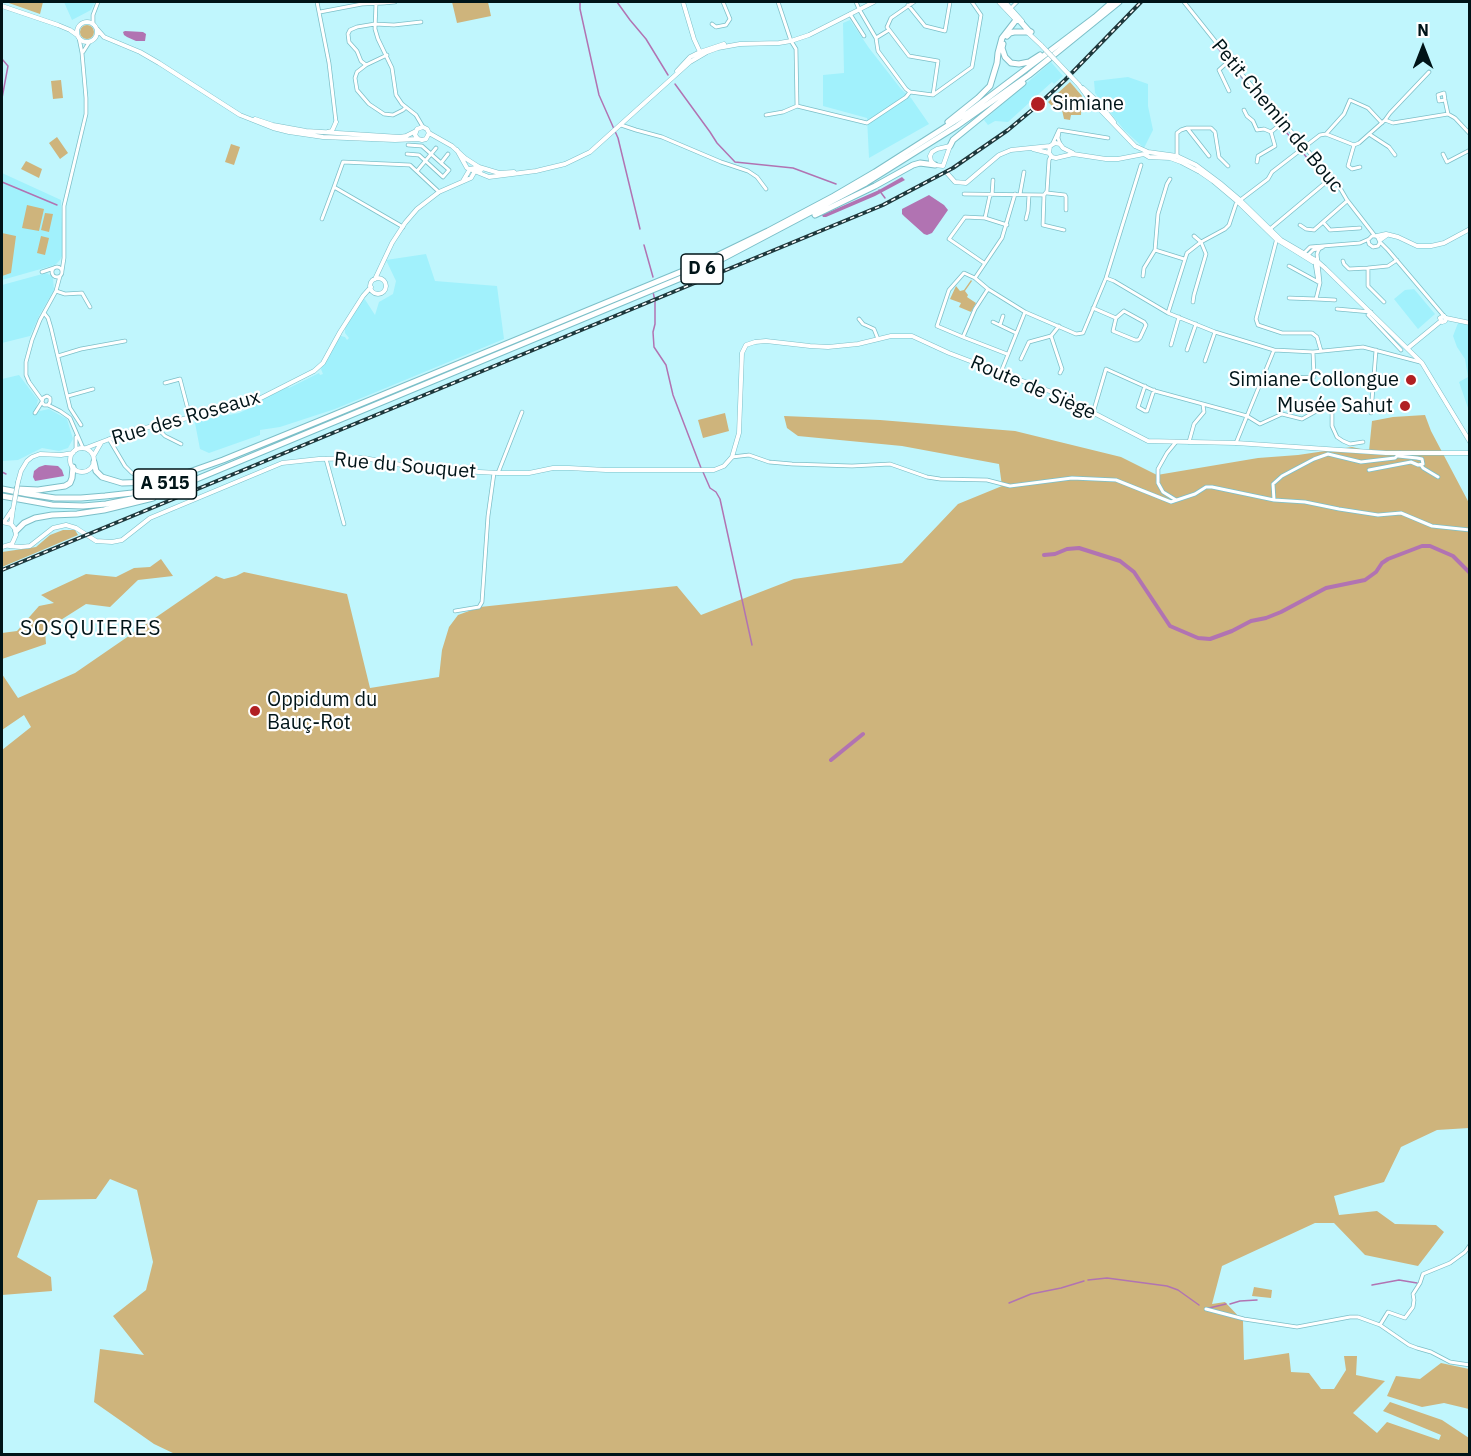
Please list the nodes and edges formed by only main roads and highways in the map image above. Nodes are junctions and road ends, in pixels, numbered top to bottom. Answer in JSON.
{"nodes":[{"id":1,"x":1111,"y":2,"type":"edge"},
{"id":2,"x":1119,"y":2,"type":"edge"},
{"id":3,"x":1079,"y":35,"type":"junction"},
{"id":4,"x":922,"y":142,"type":"junction"},
{"id":5,"x":950,"y":146,"type":"road end"},
{"id":6,"x":935,"y":165,"type":"road end"},
{"id":7,"x":745,"y":247,"type":"junction"},
{"id":8,"x":319,"y":421,"type":"junction"},
{"id":9,"x":243,"y":460,"type":"junction"},
{"id":10,"x":94,"y":462,"type":"road end"},
{"id":11,"x":73,"y":467,"type":"road end"},
{"id":12,"x":2,"y":487,"type":"edge"},
{"id":13,"x":2,"y":496,"type":"edge"},
{"id":14,"x":16,"y":531,"type":"road end"}],
"edges":[{"from":1,"to":4,"type":"highway","number":"D 6"},
{"from":1,"to":4,"type":"highway","number":"D 6"},
{"from":2,"to":3,"type":"highway","number":"D 6"},
{"from":3,"to":5,"type":"highway"},
{"from":3,"to":7,"type":"highway","number":"D 6"},
{"from":4,"to":8,"type":"highway","number":"D 6"},
{"from":6,"to":7,"type":"highway"},
{"from":7,"to":9,"type":"highway","number":"D 6"},
{"from":8,"to":10,"type":"highway"},
{"from":8,"to":12,"type":"highway","number":"A 515"},
{"from":9,"to":13,"type":"highway","number":"A 515"},
{"from":9,"to":14,"type":"highway"},
{"from":11,"to":12,"type":"highway"}]}
